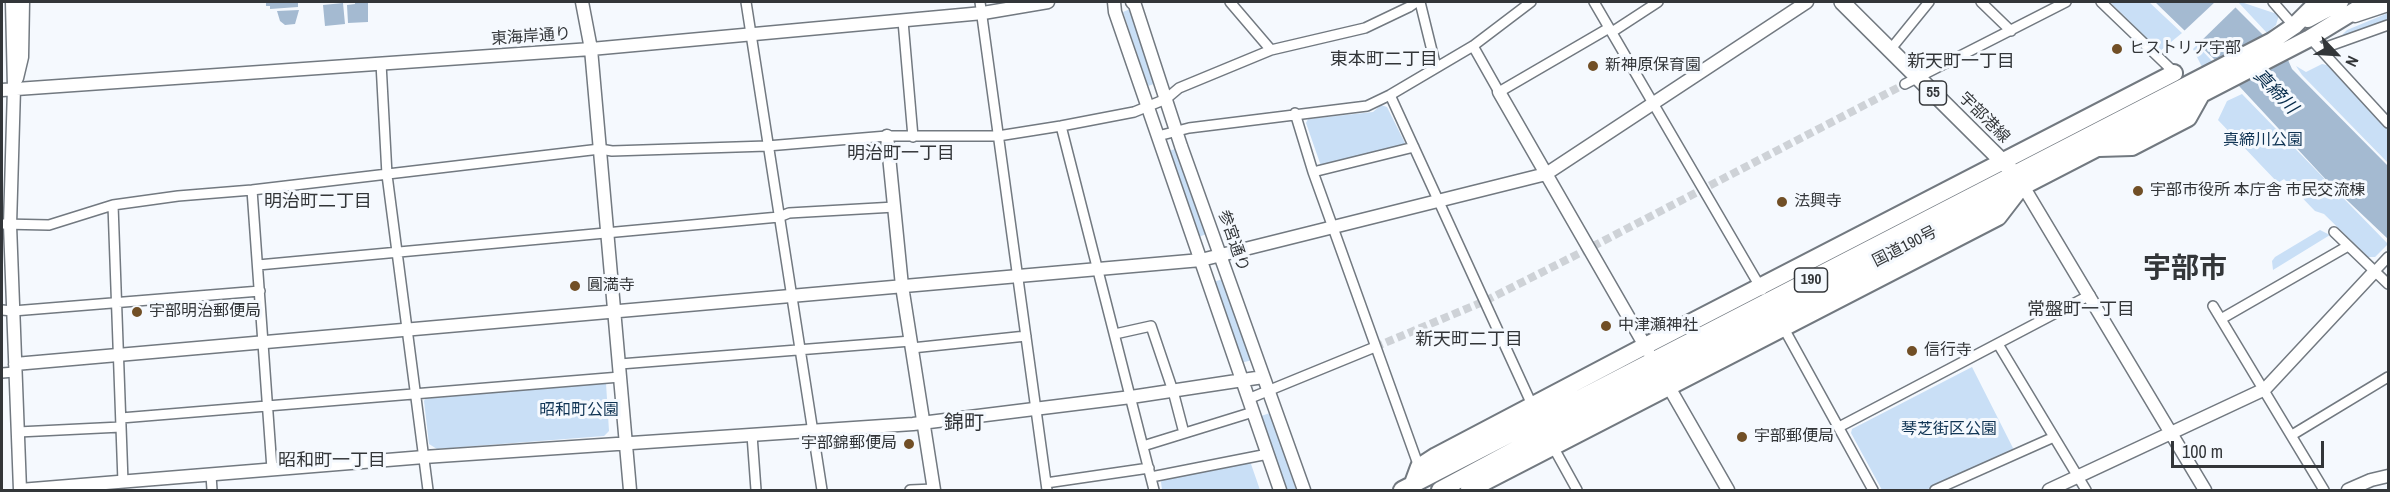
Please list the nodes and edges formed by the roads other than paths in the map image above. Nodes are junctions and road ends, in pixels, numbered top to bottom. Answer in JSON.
{"nodes":[{"id":1,"x":12,"y":2,"type":"edge"},
{"id":2,"x":23,"y":2,"type":"edge"},
{"id":3,"x":582,"y":2,"type":"edge"},
{"id":4,"x":746,"y":2,"type":"edge"},
{"id":5,"x":1048,"y":2,"type":"edge"},
{"id":6,"x":1114,"y":2,"type":"edge"},
{"id":7,"x":1132,"y":2,"type":"edge"},
{"id":8,"x":1230,"y":2,"type":"edge"},
{"id":9,"x":1418,"y":2,"type":"edge"},
{"id":10,"x":1531,"y":2,"type":"edge"},
{"id":11,"x":1594,"y":2,"type":"edge"},
{"id":12,"x":1659,"y":2,"type":"edge"},
{"id":13,"x":1808,"y":2,"type":"edge"},
{"id":14,"x":1842,"y":2,"type":"edge"},
{"id":15,"x":1929,"y":2,"type":"edge"},
{"id":16,"x":1981,"y":2,"type":"edge"},
{"id":17,"x":2066,"y":2,"type":"edge"},
{"id":18,"x":2101,"y":2,"type":"edge"},
{"id":19,"x":2273,"y":2,"type":"edge"},
{"id":20,"x":2318,"y":2,"type":"edge"},
{"id":21,"x":2340,"y":2,"type":"edge"},
{"id":22,"x":2369,"y":2,"type":"edge"},
{"id":23,"x":2388,"y":5,"type":"edge"},
{"id":24,"x":982,"y":8,"type":"edge"},
{"id":25,"x":2343,"y":20,"type":"junction"},
{"id":26,"x":903,"y":21,"type":"junction"},
{"id":27,"x":2388,"y":25,"type":"edge"},
{"id":28,"x":2294,"y":26,"type":"junction"},
{"id":29,"x":1610,"y":30,"type":"junction"},
{"id":30,"x":2011,"y":31,"type":"junction"},
{"id":31,"x":751,"y":35,"type":"junction"},
{"id":32,"x":2316,"y":44,"type":"junction"},
{"id":33,"x":1473,"y":46,"type":"junction"},
{"id":34,"x":2277,"y":46,"type":"junction"},
{"id":35,"x":591,"y":49,"type":"junction"},
{"id":36,"x":1271,"y":50,"type":"junction"},
{"id":37,"x":1890,"y":50,"type":"junction"},
{"id":38,"x":381,"y":63,"type":"junction"},
{"id":39,"x":1436,"y":67,"type":"junction"},
{"id":40,"x":2174,"y":73,"type":"junction"},
{"id":41,"x":2224,"y":74,"type":"junction"},
{"id":42,"x":2,"y":81,"type":"edge"},
{"id":43,"x":1912,"y":81,"type":"junction"},
{"id":44,"x":2187,"y":86,"type":"junction"},
{"id":45,"x":8,"y":89,"type":"edge"},
{"id":46,"x":1499,"y":92,"type":"junction"},
{"id":47,"x":1390,"y":95,"type":"junction"},
{"id":48,"x":1166,"y":99,"type":"junction"},
{"id":49,"x":1654,"y":104,"type":"junction"},
{"id":50,"x":1147,"y":106,"type":"junction"},
{"id":51,"x":1295,"y":113,"type":"junction"},
{"id":52,"x":2388,"y":123,"type":"edge"},
{"id":53,"x":1062,"y":126,"type":"junction"},
{"id":54,"x":1176,"y":130,"type":"junction"},
{"id":55,"x":887,"y":136,"type":"junction"},
{"id":56,"x":998,"y":136,"type":"junction"},
{"id":57,"x":1158,"y":136,"type":"junction"},
{"id":58,"x":913,"y":137,"type":"junction"},
{"id":59,"x":767,"y":146,"type":"junction"},
{"id":60,"x":1414,"y":147,"type":"junction"},
{"id":61,"x":600,"y":149,"type":"junction"},
{"id":62,"x":2003,"y":161,"type":"junction"},
{"id":63,"x":1313,"y":172,"type":"junction"},
{"id":64,"x":1546,"y":174,"type":"junction"},
{"id":65,"x":387,"y":175,"type":"junction"},
{"id":66,"x":2019,"y":180,"type":"junction"},
{"id":67,"x":252,"y":190,"type":"junction"},
{"id":68,"x":1439,"y":202,"type":"junction"},
{"id":69,"x":113,"y":205,"type":"junction"},
{"id":70,"x":894,"y":207,"type":"junction"},
{"id":71,"x":779,"y":217,"type":"junction"},
{"id":72,"x":6,"y":225,"type":"edge"},
{"id":73,"x":1333,"y":228,"type":"junction"},
{"id":74,"x":2334,"y":232,"type":"dead end"},
{"id":75,"x":608,"y":233,"type":"junction"},
{"id":76,"x":2348,"y":246,"type":"junction"},
{"id":77,"x":396,"y":251,"type":"junction"},
{"id":78,"x":1221,"y":256,"type":"junction"},
{"id":79,"x":2388,"y":257,"type":"edge"},
{"id":80,"x":1201,"y":260,"type":"junction"},
{"id":81,"x":258,"y":265,"type":"junction"},
{"id":82,"x":1097,"y":268,"type":"junction"},
{"id":83,"x":2374,"y":272,"type":"junction"},
{"id":84,"x":1016,"y":276,"type":"junction"},
{"id":85,"x":2388,"y":284,"type":"edge"},
{"id":86,"x":902,"y":286,"type":"junction"},
{"id":87,"x":260,"y":291,"type":"junction"},
{"id":88,"x":2090,"y":295,"type":"junction"},
{"id":89,"x":790,"y":296,"type":"junction"},
{"id":90,"x":117,"y":303,"type":"junction"},
{"id":91,"x":2213,"y":306,"type":"dead end"},
{"id":92,"x":1772,"y":308,"type":"junction"},
{"id":93,"x":7,"y":310,"type":"edge"},
{"id":94,"x":614,"y":311,"type":"junction"},
{"id":95,"x":2221,"y":319,"type":"junction"},
{"id":96,"x":407,"y":329,"type":"junction"},
{"id":97,"x":1114,"y":334,"type":"junction"},
{"id":98,"x":1026,"y":336,"type":"junction"},
{"id":99,"x":263,"y":342,"type":"junction"},
{"id":100,"x":1998,"y":344,"type":"junction"},
{"id":101,"x":911,"y":345,"type":"junction"},
{"id":102,"x":1645,"y":346,"type":"junction"},
{"id":103,"x":1375,"y":347,"type":"junction"},
{"id":104,"x":799,"y":350,"type":"junction"},
{"id":105,"x":119,"y":354,"type":"junction"},
{"id":106,"x":15,"y":368,"type":"junction"},
{"id":107,"x":620,"y":371,"type":"junction"},
{"id":108,"x":2,"y":373,"type":"edge"},
{"id":109,"x":1661,"y":374,"type":"junction"},
{"id":110,"x":1263,"y":377,"type":"junction"},
{"id":111,"x":2388,"y":377,"type":"edge"},
{"id":112,"x":1241,"y":381,"type":"junction"},
{"id":113,"x":2265,"y":389,"type":"junction"},
{"id":114,"x":1173,"y":391,"type":"junction"},
{"id":115,"x":1269,"y":392,"type":"junction"},
{"id":116,"x":416,"y":393,"type":"junction"},
{"id":117,"x":1131,"y":397,"type":"junction"},
{"id":118,"x":1248,"y":399,"type":"junction"},
{"id":119,"x":268,"y":406,"type":"junction"},
{"id":120,"x":1037,"y":410,"type":"junction"},
{"id":121,"x":1253,"y":412,"type":"junction"},
{"id":122,"x":121,"y":422,"type":"junction"},
{"id":123,"x":924,"y":423,"type":"junction"},
{"id":124,"x":1543,"y":426,"type":"junction"},
{"id":125,"x":1839,"y":427,"type":"junction"},
{"id":126,"x":812,"y":430,"type":"junction"},
{"id":127,"x":18,"y":432,"type":"junction"},
{"id":128,"x":1184,"y":433,"type":"junction"},
{"id":129,"x":2171,"y":433,"type":"junction"},
{"id":130,"x":752,"y":435,"type":"junction"},
{"id":131,"x":2292,"y":435,"type":"junction"},
{"id":132,"x":2054,"y":437,"type":"junction"},
{"id":133,"x":627,"y":443,"type":"junction"},
{"id":134,"x":1143,"y":446,"type":"junction"},
{"id":135,"x":1268,"y":454,"type":"junction"},
{"id":136,"x":424,"y":457,"type":"junction"},
{"id":137,"x":272,"y":469,"type":"junction"},
{"id":138,"x":1426,"y":471,"type":"junction"},
{"id":139,"x":1150,"y":472,"type":"junction"},
{"id":140,"x":211,"y":475,"type":"junction"},
{"id":141,"x":2078,"y":477,"type":"junction"},
{"id":142,"x":2388,"y":477,"type":"edge"},
{"id":143,"x":123,"y":482,"type":"junction"},
{"id":144,"x":1046,"y":487,"type":"edge"},
{"id":145,"x":1407,"y":488,"type":"edge"},
{"id":146,"x":20,"y":490,"type":"edge"},
{"id":147,"x":212,"y":490,"type":"edge"},
{"id":148,"x":428,"y":490,"type":"edge"},
{"id":149,"x":630,"y":490,"type":"edge"},
{"id":150,"x":756,"y":490,"type":"edge"},
{"id":151,"x":822,"y":490,"type":"edge"},
{"id":152,"x":910,"y":490,"type":"edge"},
{"id":153,"x":934,"y":490,"type":"edge"},
{"id":154,"x":1154,"y":490,"type":"edge"},
{"id":155,"x":1280,"y":490,"type":"edge"},
{"id":156,"x":1304,"y":490,"type":"edge"},
{"id":157,"x":1440,"y":490,"type":"edge"},
{"id":158,"x":1469,"y":490,"type":"edge"},
{"id":159,"x":1577,"y":490,"type":"edge"},
{"id":160,"x":1728,"y":490,"type":"edge"},
{"id":161,"x":1873,"y":490,"type":"edge"},
{"id":162,"x":1935,"y":490,"type":"edge"},
{"id":163,"x":2049,"y":490,"type":"edge"},
{"id":164,"x":2086,"y":490,"type":"edge"},
{"id":165,"x":2205,"y":490,"type":"edge"},
{"id":166,"x":2324,"y":490,"type":"edge"},
{"id":167,"x":2348,"y":490,"type":"edge"}],
"edges":[{"from":1,"to":45,"type":"street"},
{"from":2,"to":45,"type":"street"},
{"from":3,"to":35,"type":"street"},
{"from":4,"to":31,"type":"street"},
{"from":5,"to":24,"type":"street","name":"東海岸通り"},
{"from":6,"to":50,"type":"street"},
{"from":7,"to":48,"type":"street","name":"参宮通り"},
{"from":8,"to":36,"type":"street"},
{"from":9,"to":36,"type":"street"},
{"from":9,"to":39,"type":"street"},
{"from":10,"to":33,"type":"street"},
{"from":11,"to":29,"type":"street"},
{"from":12,"to":29,"type":"street"},
{"from":13,"to":49,"type":"street"},
{"from":14,"to":37,"type":"main road","name":"宇部港線","number":"55"},
{"from":15,"to":37,"type":"street"},
{"from":16,"to":30,"type":"street"},
{"from":17,"to":30,"type":"street"},
{"from":18,"to":40,"type":"street"},
{"from":19,"to":28,"type":"street"},
{"from":20,"to":28,"type":"highway","name":"国道190号","number":"190"},
{"from":21,"to":28,"type":"highway"},
{"from":22,"to":25,"type":"highway","name":"国道190号","number":"190"},
{"from":23,"to":25,"type":"street"},
{"from":24,"to":26,"type":"street","name":"東海岸通り"},
{"from":24,"to":56,"type":"street"},
{"from":25,"to":32,"type":"highway","name":"国道190号","number":"190"},
{"from":26,"to":31,"type":"street","name":"東海岸通り"},
{"from":26,"to":58,"type":"street"},
{"from":27,"to":32,"type":"street"},
{"from":28,"to":34,"type":"highway","name":"国道190号","number":"190"},
{"from":29,"to":46,"type":"street"},
{"from":29,"to":49,"type":"street"},
{"from":30,"to":43,"type":"street"},
{"from":31,"to":35,"type":"street","name":"東海岸通り"},
{"from":31,"to":59,"type":"street"},
{"from":32,"to":34,"type":"highway","name":"国道190号","number":"190"},
{"from":32,"to":52,"type":"street"},
{"from":33,"to":39,"type":"street"},
{"from":33,"to":46,"type":"street"},
{"from":34,"to":41,"type":"highway","name":"国道190号","number":"190"},
{"from":35,"to":38,"type":"street","name":"東海岸通り"},
{"from":35,"to":61,"type":"street"},
{"from":36,"to":48,"type":"street"},
{"from":37,"to":43,"type":"main road","name":"宇部港線","number":"55"},
{"from":38,"to":45,"type":"street","name":"東海岸通り"},
{"from":38,"to":65,"type":"street"},
{"from":39,"to":47,"type":"street"},
{"from":40,"to":44,"type":"street"},
{"from":40,"to":62,"type":"highway"},
{"from":41,"to":44,"type":"highway","name":"国道190号","number":"190"},
{"from":41,"to":66,"type":"highway","name":"国道190号","number":"190"},
{"from":42,"to":45,"type":"street"},
{"from":43,"to":62,"type":"main road","name":"宇部港線","number":"55"},
{"from":44,"to":66,"type":"highway","name":"国道190号","number":"190"},
{"from":45,"to":72,"type":"street"},
{"from":46,"to":64,"type":"street"},
{"from":47,"to":51,"type":"street"},
{"from":47,"to":60,"type":"street"},
{"from":48,"to":50,"type":"street"},
{"from":48,"to":54,"type":"street","name":"参宮通り"},
{"from":49,"to":64,"type":"street"},
{"from":49,"to":92,"type":"street"},
{"from":50,"to":53,"type":"street"},
{"from":50,"to":57,"type":"street"},
{"from":51,"to":54,"type":"street"},
{"from":51,"to":63,"type":"street"},
{"from":53,"to":56,"type":"street"},
{"from":53,"to":82,"type":"street"},
{"from":54,"to":57,"type":"street"},
{"from":54,"to":78,"type":"street","name":"参宮通り"},
{"from":55,"to":58,"type":"street"},
{"from":55,"to":59,"type":"street"},
{"from":55,"to":70,"type":"street"},
{"from":56,"to":58,"type":"street"},
{"from":56,"to":84,"type":"street"},
{"from":57,"to":80,"type":"street"},
{"from":59,"to":61,"type":"street"},
{"from":59,"to":71,"type":"street"},
{"from":60,"to":63,"type":"street"},
{"from":60,"to":68,"type":"street"},
{"from":61,"to":65,"type":"street"},
{"from":61,"to":75,"type":"street"},
{"from":62,"to":66,"type":"main road","name":"宇部港線","number":"55"},
{"from":62,"to":92,"type":"highway"},
{"from":63,"to":73,"type":"street"},
{"from":64,"to":68,"type":"street"},
{"from":64,"to":102,"type":"street"},
{"from":65,"to":67,"type":"street"},
{"from":65,"to":77,"type":"street"},
{"from":66,"to":88,"type":"street"},
{"from":66,"to":92,"type":"highway","name":"国道190号","number":"190"},
{"from":67,"to":69,"type":"street"},
{"from":67,"to":81,"type":"street"},
{"from":68,"to":73,"type":"street"},
{"from":68,"to":124,"type":"street"},
{"from":69,"to":72,"type":"street"},
{"from":69,"to":90,"type":"street"},
{"from":70,"to":71,"type":"street"},
{"from":70,"to":86,"type":"street"},
{"from":71,"to":75,"type":"street"},
{"from":71,"to":89,"type":"street"},
{"from":72,"to":93,"type":"street"},
{"from":73,"to":78,"type":"street"},
{"from":73,"to":103,"type":"street"},
{"from":74,"to":76,"type":"street"},
{"from":75,"to":77,"type":"street"},
{"from":75,"to":94,"type":"street"},
{"from":76,"to":83,"type":"street"},
{"from":76,"to":95,"type":"street"},
{"from":77,"to":81,"type":"street"},
{"from":77,"to":96,"type":"street"},
{"from":78,"to":80,"type":"street"},
{"from":78,"to":110,"type":"street","name":"参宮通り"},
{"from":79,"to":83,"type":"street"},
{"from":80,"to":82,"type":"street"},
{"from":80,"to":112,"type":"street"},
{"from":81,"to":87,"type":"street"},
{"from":82,"to":84,"type":"street"},
{"from":82,"to":97,"type":"street"},
{"from":83,"to":85,"type":"street"},
{"from":83,"to":113,"type":"street"},
{"from":84,"to":86,"type":"street"},
{"from":84,"to":98,"type":"street"},
{"from":86,"to":89,"type":"street"},
{"from":86,"to":101,"type":"street"},
{"from":87,"to":90,"type":"street"},
{"from":87,"to":99,"type":"street"},
{"from":88,"to":100,"type":"street"},
{"from":88,"to":129,"type":"street"},
{"from":89,"to":94,"type":"street"},
{"from":89,"to":104,"type":"street"},
{"from":90,"to":93,"type":"street"},
{"from":90,"to":105,"type":"street"},
{"from":91,"to":95,"type":"street"},
{"from":92,"to":102,"type":"highway"},
{"from":92,"to":109,"type":"highway","name":"国道190号","number":"190"},
{"from":92,"to":125,"type":"street"},
{"from":93,"to":106,"type":"street"},
{"from":94,"to":96,"type":"street"},
{"from":94,"to":107,"type":"street"},
{"from":95,"to":113,"type":"street"},
{"from":96,"to":99,"type":"street"},
{"from":96,"to":116,"type":"street"},
{"from":97,"to":114,"type":"street"},
{"from":97,"to":117,"type":"street"},
{"from":98,"to":101,"type":"street"},
{"from":98,"to":120,"type":"street"},
{"from":99,"to":105,"type":"street"},
{"from":99,"to":119,"type":"street"},
{"from":100,"to":125,"type":"street"},
{"from":100,"to":132,"type":"street"},
{"from":101,"to":104,"type":"street"},
{"from":101,"to":123,"type":"street"},
{"from":102,"to":109,"type":"street"},
{"from":102,"to":124,"type":"highway"},
{"from":103,"to":115,"type":"street"},
{"from":103,"to":138,"type":"street"},
{"from":104,"to":107,"type":"street"},
{"from":104,"to":126,"type":"street"},
{"from":105,"to":106,"type":"street"},
{"from":105,"to":122,"type":"street"},
{"from":106,"to":108,"type":"street"},
{"from":106,"to":127,"type":"street"},
{"from":107,"to":116,"type":"street"},
{"from":107,"to":133,"type":"street"},
{"from":109,"to":124,"type":"highway","name":"国道190号","number":"190"},
{"from":109,"to":160,"type":"street"},
{"from":110,"to":112,"type":"street"},
{"from":110,"to":115,"type":"street","name":"参宮通り"},
{"from":111,"to":131,"type":"street"},
{"from":112,"to":114,"type":"street"},
{"from":112,"to":118,"type":"street"},
{"from":113,"to":129,"type":"street"},
{"from":113,"to":131,"type":"street"},
{"from":114,"to":117,"type":"street"},
{"from":114,"to":128,"type":"street"},
{"from":115,"to":118,"type":"street"},
{"from":115,"to":156,"type":"street","name":"参宮通り"},
{"from":116,"to":119,"type":"street"},
{"from":116,"to":136,"type":"street"},
{"from":117,"to":120,"type":"street"},
{"from":117,"to":134,"type":"street"},
{"from":118,"to":121,"type":"street"},
{"from":119,"to":122,"type":"street"},
{"from":119,"to":137,"type":"street"},
{"from":120,"to":123,"type":"street"},
{"from":120,"to":144,"type":"street"},
{"from":121,"to":128,"type":"street"},
{"from":121,"to":135,"type":"street"},
{"from":122,"to":127,"type":"street"},
{"from":122,"to":143,"type":"street"},
{"from":123,"to":126,"type":"street"},
{"from":123,"to":153,"type":"street"},
{"from":124,"to":138,"type":"highway","name":"国道190号","number":"190"},
{"from":124,"to":157,"type":"highway","name":"国道190号","number":"190"},
{"from":124,"to":158,"type":"highway"},
{"from":124,"to":159,"type":"street"},
{"from":125,"to":161,"type":"street"},
{"from":126,"to":130,"type":"street"},
{"from":126,"to":151,"type":"street"},
{"from":127,"to":146,"type":"street"},
{"from":128,"to":134,"type":"street"},
{"from":129,"to":141,"type":"street"},
{"from":129,"to":165,"type":"street"},
{"from":130,"to":133,"type":"street"},
{"from":130,"to":150,"type":"street"},
{"from":131,"to":166,"type":"street"},
{"from":132,"to":141,"type":"street"},
{"from":132,"to":162,"type":"street"},
{"from":133,"to":136,"type":"street"},
{"from":133,"to":149,"type":"street"},
{"from":134,"to":139,"type":"street"},
{"from":135,"to":139,"type":"street"},
{"from":135,"to":155,"type":"street"},
{"from":136,"to":137,"type":"street"},
{"from":136,"to":148,"type":"street"},
{"from":137,"to":140,"type":"street"},
{"from":138,"to":145,"type":"highway","name":"国道190号","number":"190"},
{"from":139,"to":144,"type":"street"},
{"from":139,"to":154,"type":"street"},
{"from":140,"to":143,"type":"street"},
{"from":140,"to":147,"type":"street"},
{"from":141,"to":163,"type":"street"},
{"from":141,"to":164,"type":"street"},
{"from":142,"to":167,"type":"street"},
{"from":143,"to":146,"type":"street"},
{"from":152,"to":153,"type":"street"}]}
